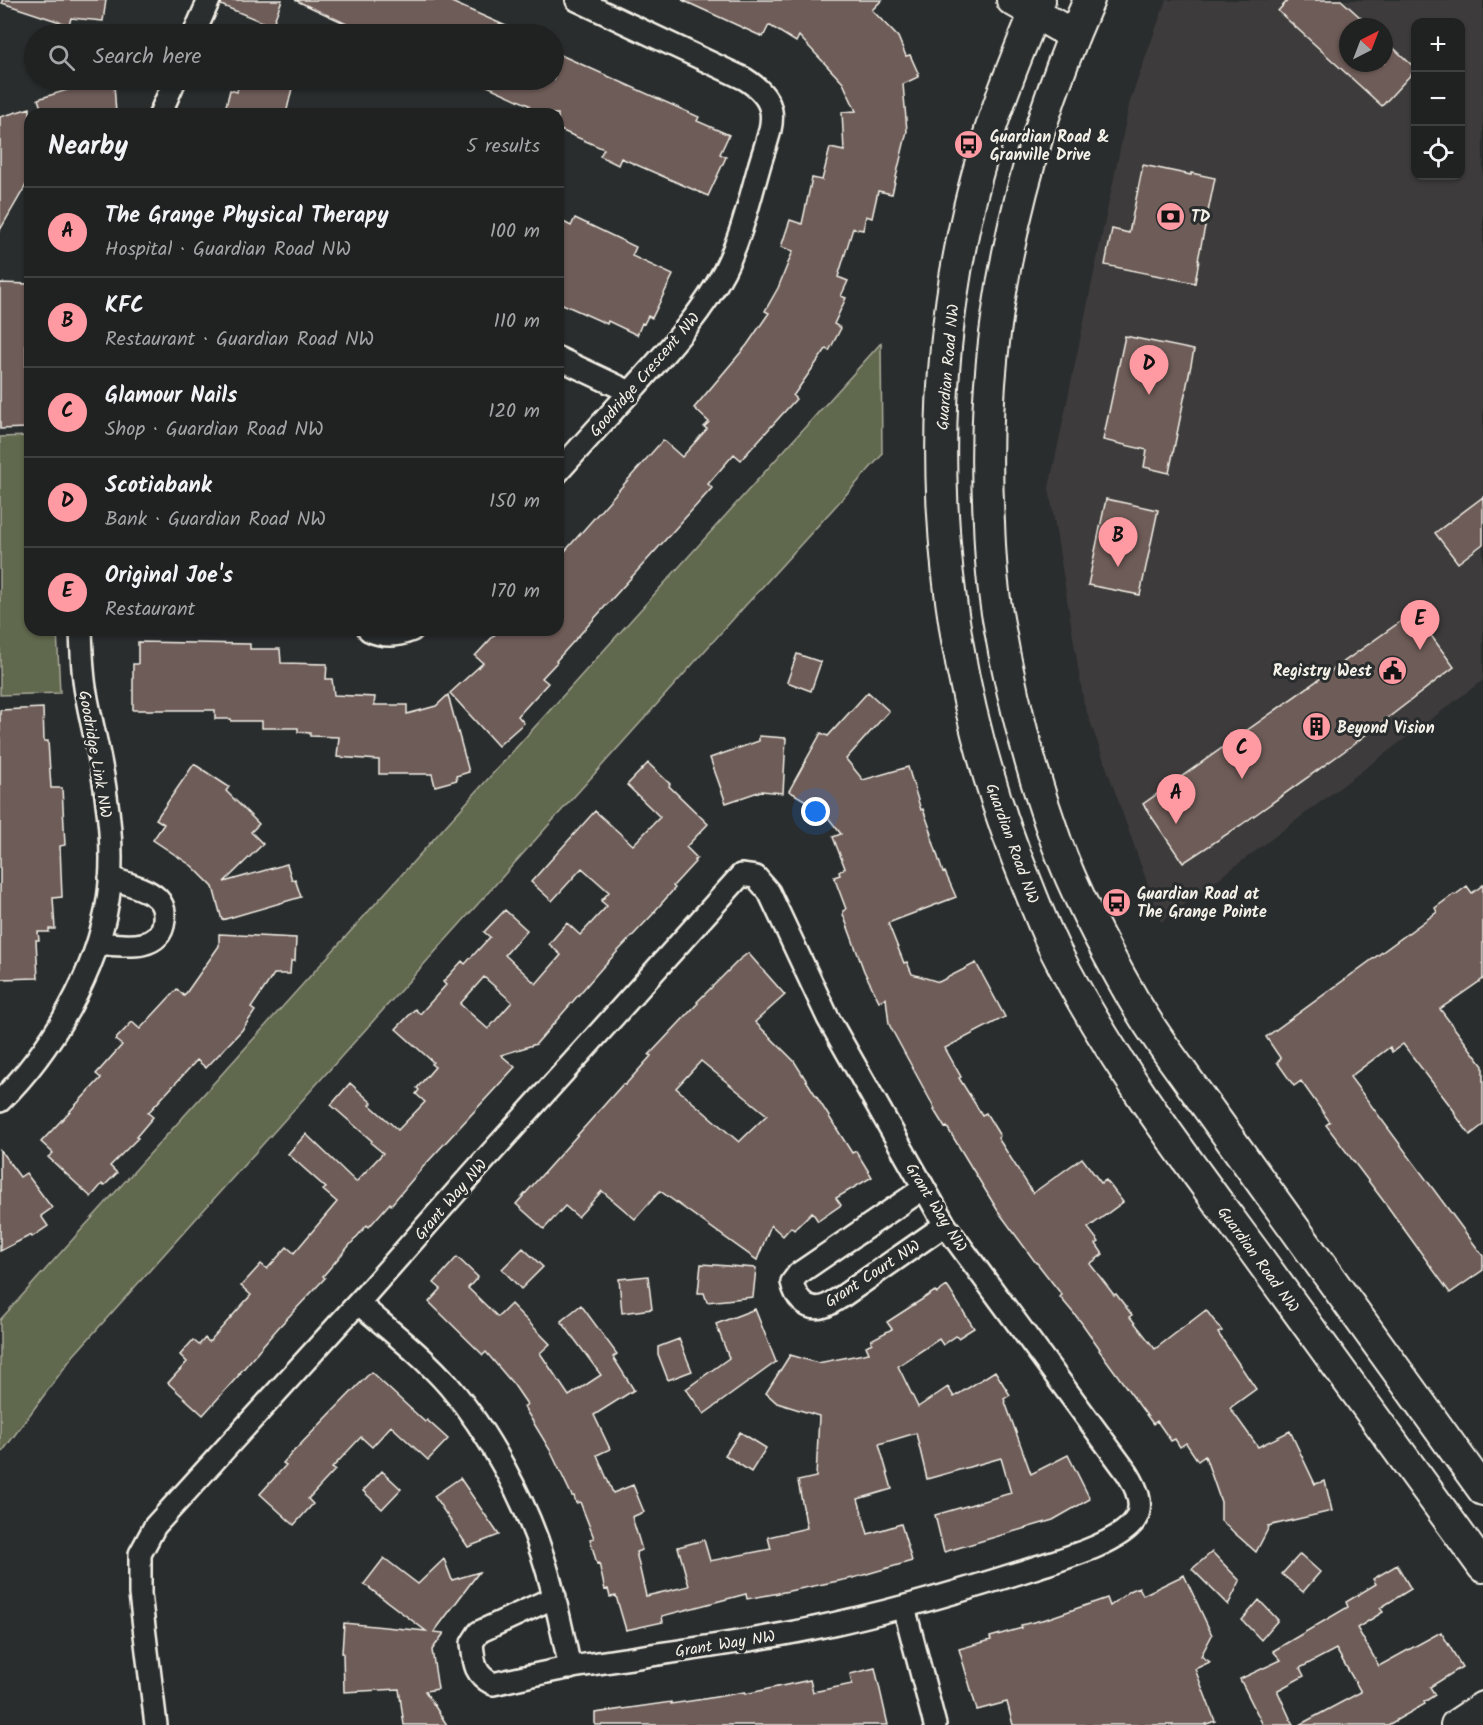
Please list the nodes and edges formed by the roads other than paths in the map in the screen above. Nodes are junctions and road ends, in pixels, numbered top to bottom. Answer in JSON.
{"nodes":[{"id":1,"x":209,"y":0,"type":"edge"},
{"id":2,"x":577,"y":0,"type":"edge"},
{"id":3,"x":1089,"y":0,"type":"edge"},
{"id":4,"x":1029,"y":4,"type":"edge"},
{"id":5,"x":198,"y":24,"type":"edge"},
{"id":6,"x":1073,"y":34,"type":"junction"},
{"id":7,"x":171,"y":90,"type":"edge"},
{"id":8,"x":163,"y":108,"type":"edge"},
{"id":9,"x":564,"y":361,"type":"edge"},
{"id":10,"x":630,"y":392,"type":"junction"},
{"id":11,"x":564,"y":465,"type":"edge"},
{"id":12,"x":81,"y":636,"type":"edge"},
{"id":13,"x":110,"y":878,"type":"junction"},
{"id":14,"x":98,"y":943,"type":"junction"},
{"id":15,"x":0,"y":1101,"type":"edge"},
{"id":16,"x":924,"y":1188,"type":"junction"},
{"id":17,"x":945,"y":1224,"type":"junction"},
{"id":18,"x":358,"y":1303,"type":"junction"},
{"id":19,"x":1483,"y":1490,"type":"edge"},
{"id":20,"x":1483,"y":1567,"type":"edge"},
{"id":21,"x":555,"y":1597,"type":"junction"},
{"id":22,"x":904,"y":1607,"type":"junction"},
{"id":23,"x":570,"y":1668,"type":"junction"},
{"id":24,"x":1483,"y":1707,"type":"edge"},
{"id":25,"x":156,"y":1725,"type":"edge"},
{"id":26,"x":936,"y":1725,"type":"edge"},
{"id":27,"x":1456,"y":1725,"type":"edge"}],
"edges":[{"from":1,"to":5,"type":"street"},
{"from":2,"to":10,"type":"street","name":"Goodridge Crescent NW"},
{"from":3,"to":6,"type":"main road"},
{"from":4,"to":6,"type":"main road"},
{"from":4,"to":20,"type":"main road","name":"Guardian Road NW"},
{"from":6,"to":19,"type":"main road"},
{"from":7,"to":8,"type":"street"},
{"from":9,"to":10,"type":"street"},
{"from":10,"to":11,"type":"street","name":"Goodridge Crescent NW"},
{"from":12,"to":13,"type":"street","name":"Goodridge Link NW"},
{"from":13,"to":14,"type":"street","name":"Goodridge Link NW"},
{"from":13,"to":14,"type":"street"},
{"from":14,"to":15,"type":"street","name":"Goodridge Link NW"},
{"from":16,"to":17,"type":"street","name":"Grant Way NW"},
{"from":16,"to":17,"type":"street","name":"Grant Court NW"},
{"from":16,"to":18,"type":"street","name":"Grant Way NW"},
{"from":17,"to":22,"type":"street","name":"Grant Way NW"},
{"from":18,"to":21,"type":"street"},
{"from":18,"to":25,"type":"street","name":"Grant Way NW"},
{"from":21,"to":23,"type":"street"},
{"from":21,"to":23,"type":"street","name":"Grant Way NW"},
{"from":22,"to":23,"type":"street","name":"Grant Way NW"},
{"from":22,"to":26,"type":"street"},
{"from":24,"to":27,"type":"main road"}]}
